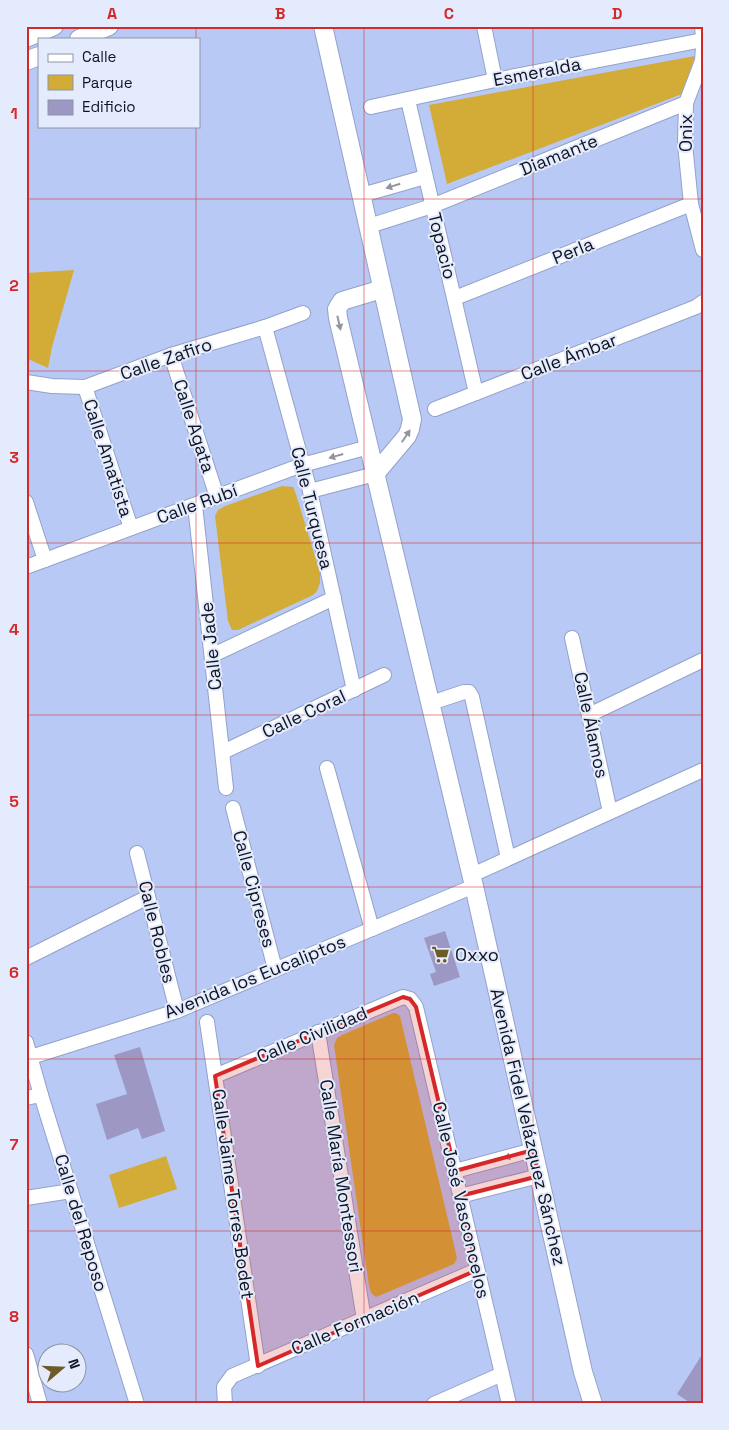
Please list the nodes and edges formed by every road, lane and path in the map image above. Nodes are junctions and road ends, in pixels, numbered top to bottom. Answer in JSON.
{"nodes":[{"id":1,"x":54,"y":26,"type":"edge"},
{"id":2,"x":110,"y":26,"type":"edge"},
{"id":3,"x":323,"y":26,"type":"edge"},
{"id":4,"x":484,"y":26,"type":"edge"},
{"id":5,"x":702,"y":26,"type":"edge"},
{"id":6,"x":26,"y":38,"type":"edge"},
{"id":7,"x":81,"y":38,"type":"edge"},
{"id":8,"x":703,"y":38,"type":"edge"},
{"id":9,"x":703,"y":47,"type":"edge"},
{"id":10,"x":38,"y":56,"type":"edge"},
{"id":11,"x":26,"y":61,"type":"edge"},
{"id":12,"x":495,"y":80,"type":"junction"},
{"id":13,"x":408,"y":100,"type":"junction"},
{"id":14,"x":686,"y":103,"type":"junction"},
{"id":15,"x":371,"y":107,"type":"dead end"},
{"id":16,"x":425,"y":177,"type":"junction"},
{"id":17,"x":362,"y":195,"type":"junction"},
{"id":18,"x":691,"y":204,"type":"junction"},
{"id":19,"x":432,"y":206,"type":"junction"},
{"id":20,"x":369,"y":226,"type":"junction"},
{"id":21,"x":703,"y":250,"type":"edge"},
{"id":22,"x":382,"y":289,"type":"junction"},
{"id":23,"x":455,"y":298,"type":"junction"},
{"id":24,"x":703,"y":302,"type":"edge"},
{"id":25,"x":303,"y":313,"type":"dead end"},
{"id":26,"x":265,"y":327,"type":"junction"},
{"id":27,"x":171,"y":356,"type":"junction"},
{"id":28,"x":26,"y":382,"type":"edge"},
{"id":29,"x":85,"y":387,"type":"junction"},
{"id":30,"x":476,"y":393,"type":"junction"},
{"id":31,"x":435,"y":409,"type":"dead end"},
{"id":32,"x":369,"y":447,"type":"junction"},
{"id":33,"x":302,"y":465,"type":"junction"},
{"id":34,"x":375,"y":474,"type":"junction"},
{"id":35,"x":310,"y":491,"type":"junction"},
{"id":36,"x":217,"y":497,"type":"junction"},
{"id":37,"x":26,"y":502,"type":"edge"},
{"id":38,"x":196,"y":505,"type":"junction"},
{"id":39,"x":131,"y":528,"type":"junction"},
{"id":40,"x":45,"y":560,"type":"junction"},
{"id":41,"x":26,"y":567,"type":"edge"},
{"id":42,"x":334,"y":598,"type":"junction"},
{"id":43,"x":572,"y":638,"type":"dead end"},
{"id":44,"x":213,"y":655,"type":"junction"},
{"id":45,"x":703,"y":660,"type":"edge"},
{"id":46,"x":384,"y":675,"type":"dead end"},
{"id":47,"x":354,"y":690,"type":"junction"},
{"id":48,"x":431,"y":703,"type":"junction"},
{"id":49,"x":589,"y":715,"type":"junction"},
{"id":50,"x":223,"y":752,"type":"junction"},
{"id":51,"x":327,"y":768,"type":"dead end"},
{"id":52,"x":703,"y":770,"type":"edge"},
{"id":53,"x":226,"y":788,"type":"dead end"},
{"id":54,"x":233,"y":808,"type":"dead end"},
{"id":55,"x":610,"y":812,"type":"junction"},
{"id":56,"x":137,"y":853,"type":"dead end"},
{"id":57,"x":508,"y":858,"type":"junction"},
{"id":58,"x":473,"y":881,"type":"junction"},
{"id":59,"x":148,"y":897,"type":"junction"},
{"id":60,"x":372,"y":929,"type":"junction"},
{"id":61,"x":26,"y":958,"type":"edge"},
{"id":62,"x":275,"y":970,"type":"junction"},
{"id":63,"x":410,"y":999,"type":"joint"},
{"id":64,"x":177,"y":1011,"type":"junction"},
{"id":65,"x":207,"y":1022,"type":"dead end"},
{"id":66,"x":318,"y":1032,"type":"junction"},
{"id":67,"x":26,"y":1042,"type":"edge"},
{"id":68,"x":31,"y":1057,"type":"junction"},
{"id":69,"x":215,"y":1076,"type":"junction"},
{"id":70,"x":41,"y":1095,"type":"junction"},
{"id":71,"x":26,"y":1098,"type":"edge"},
{"id":72,"x":533,"y":1150,"type":"junction"},
{"id":73,"x":454,"y":1171,"type":"junction"},
{"id":74,"x":539,"y":1176,"type":"junction"},
{"id":75,"x":71,"y":1191,"type":"junction"},
{"id":76,"x":460,"y":1196,"type":"junction"},
{"id":77,"x":26,"y":1198,"type":"edge"},
{"id":78,"x":478,"y":1270,"type":"junction"},
{"id":79,"x":364,"y":1320,"type":"junction"},
{"id":80,"x":26,"y":1354,"type":"edge"},
{"id":81,"x":258,"y":1366,"type":"junction"},
{"id":82,"x":502,"y":1374,"type":"junction"},
{"id":83,"x":40,"y":1404,"type":"edge"},
{"id":84,"x":137,"y":1404,"type":"edge"},
{"id":85,"x":225,"y":1404,"type":"edge"},
{"id":86,"x":434,"y":1404,"type":"edge"},
{"id":87,"x":509,"y":1404,"type":"edge"},
{"id":88,"x":594,"y":1404,"type":"edge"}],
"edges":[{"from":1,"to":6,"type":"street"},
{"from":2,"to":7,"type":"street"},
{"from":3,"to":17,"type":"street"},
{"from":4,"to":12,"type":"street"},
{"from":5,"to":8,"type":"street"},
{"from":8,"to":12,"type":"street","name":"Esmeralda"},
{"from":9,"to":14,"type":"street","name":"Onix"},
{"from":10,"to":11,"type":"street"},
{"from":12,"to":13,"type":"street","name":"Esmeralda"},
{"from":13,"to":15,"type":"street","name":"Esmeralda"},
{"from":13,"to":16,"type":"street","name":"Topacio"},
{"from":14,"to":18,"type":"street","name":"Onix"},
{"from":14,"to":19,"type":"street","name":"Diamante"},
{"from":16,"to":17,"type":"street","one_way":true},
{"from":16,"to":19,"type":"street","name":"Topacio"},
{"from":17,"to":20,"type":"street"},
{"from":18,"to":21,"type":"street","name":"Onix"},
{"from":18,"to":23,"type":"street","name":"Perla"},
{"from":19,"to":20,"type":"street","name":"Diamante"},
{"from":19,"to":23,"type":"street","name":"Topacio"},
{"from":20,"to":22,"type":"street"},
{"from":22,"to":32,"type":"street","name":"Avenida Fidel Velázquez Sánchez","one_way":true},
{"from":34,"to":22,"type":"street","one_way":true},
{"from":23,"to":30,"type":"street","name":"Topacio"},
{"from":24,"to":30,"type":"street","name":"Calle Ámbar"},
{"from":25,"to":26,"type":"street","name":"Calle Zafiro"},
{"from":26,"to":27,"type":"street","name":"Calle Zafiro"},
{"from":26,"to":33,"type":"street","name":"Calle Turquesa"},
{"from":27,"to":29,"type":"street","name":"Calle Zafiro"},
{"from":27,"to":36,"type":"street","name":"Calle Agata"},
{"from":28,"to":29,"type":"street","name":"Calle Zafiro"},
{"from":29,"to":39,"type":"street","name":"Calle Amatista"},
{"from":30,"to":31,"type":"street","name":"Calle Ámbar"},
{"from":32,"to":33,"type":"street","name":"Calle Rubí","one_way":true},
{"from":32,"to":34,"type":"street","name":"Avenida Fidel Velázquez Sánchez"},
{"from":33,"to":35,"type":"street","name":"Calle Turquesa"},
{"from":33,"to":36,"type":"street","name":"Calle Rubí"},
{"from":34,"to":35,"type":"street"},
{"from":34,"to":48,"type":"street","name":"Avenida Fidel Velázquez Sánchez"},
{"from":35,"to":42,"type":"street","name":"Calle Turquesa"},
{"from":36,"to":38,"type":"street","name":"Calle Rubí"},
{"from":37,"to":40,"type":"street"},
{"from":38,"to":39,"type":"street","name":"Calle Rubí"},
{"from":38,"to":44,"type":"street","name":"Calle Jade"},
{"from":39,"to":40,"type":"street","name":"Calle Rubí"},
{"from":40,"to":41,"type":"street","name":"Calle Rubí"},
{"from":42,"to":44,"type":"street"},
{"from":42,"to":47,"type":"street","name":"Calle Turquesa"},
{"from":43,"to":49,"type":"street","name":"Calle Álamos"},
{"from":44,"to":50,"type":"street","name":"Calle Jade"},
{"from":45,"to":49,"type":"street"},
{"from":46,"to":47,"type":"street","name":"Calle Coral"},
{"from":47,"to":50,"type":"street","name":"Calle Coral"},
{"from":48,"to":57,"type":"street"},
{"from":48,"to":58,"type":"street","name":"Avenida Fidel Velázquez Sánchez"},
{"from":49,"to":55,"type":"street","name":"Calle Álamos"},
{"from":50,"to":53,"type":"street","name":"Calle Jade"},
{"from":51,"to":60,"type":"street"},
{"from":52,"to":55,"type":"street","name":"Avenida los Eucaliptos"},
{"from":54,"to":62,"type":"street","name":"Calle Cipreses"},
{"from":55,"to":57,"type":"street","name":"Avenida los Eucaliptos"},
{"from":56,"to":59,"type":"street","name":"Calle Robles"},
{"from":57,"to":58,"type":"street","name":"Avenida los Eucaliptos"},
{"from":58,"to":60,"type":"street","name":"Avenida los Eucaliptos"},
{"from":58,"to":72,"type":"street","name":"Avenida Fidel Velázquez Sánchez"},
{"from":59,"to":61,"type":"street"},
{"from":59,"to":64,"type":"street","name":"Calle Robles"},
{"from":60,"to":62,"type":"street","name":"Avenida los Eucaliptos"},
{"from":62,"to":64,"type":"street","name":"Avenida los Eucaliptos"},
{"from":63,"to":66,"type":"street","name":"Calle Civilidad"},
{"from":63,"to":73,"type":"street","name":"Calle José Vasconcelos"},
{"from":64,"to":68,"type":"street","name":"Avenida los Eucaliptos"},
{"from":65,"to":69,"type":"street","name":"Calle Jaime Torres Bodet"},
{"from":66,"to":69,"type":"street","name":"Calle Civilidad"},
{"from":66,"to":79,"type":"street","name":"Calle María Montessori"},
{"from":67,"to":68,"type":"street","name":"Calle del Reposo"},
{"from":68,"to":70,"type":"street","name":"Calle del Reposo"},
{"from":69,"to":81,"type":"street","name":"Calle Jaime Torres Bodet"},
{"from":70,"to":71,"type":"street"},
{"from":70,"to":75,"type":"street","name":"Calle del Reposo"},
{"from":72,"to":73,"type":"street","one_way":true},
{"from":72,"to":74,"type":"street","name":"Avenida Fidel Velázquez Sánchez"},
{"from":73,"to":76,"type":"street","name":"Calle José Vasconcelos"},
{"from":74,"to":76,"type":"street"},
{"from":74,"to":88,"type":"street","name":"Avenida Fidel Velázquez Sánchez"},
{"from":75,"to":77,"type":"street"},
{"from":75,"to":84,"type":"street","name":"Calle del Reposo"},
{"from":76,"to":78,"type":"street","name":"Calle José Vasconcelos"},
{"from":78,"to":79,"type":"street","name":"Calle Formación"},
{"from":78,"to":82,"type":"street","name":"Calle José Vasconcelos"},
{"from":79,"to":81,"type":"street","name":"Calle Formación"},
{"from":80,"to":83,"type":"street"},
{"from":81,"to":85,"type":"street","name":"Calle Formación"},
{"from":82,"to":86,"type":"street"},
{"from":82,"to":87,"type":"street","name":"Calle José Vasconcelos"}]}
